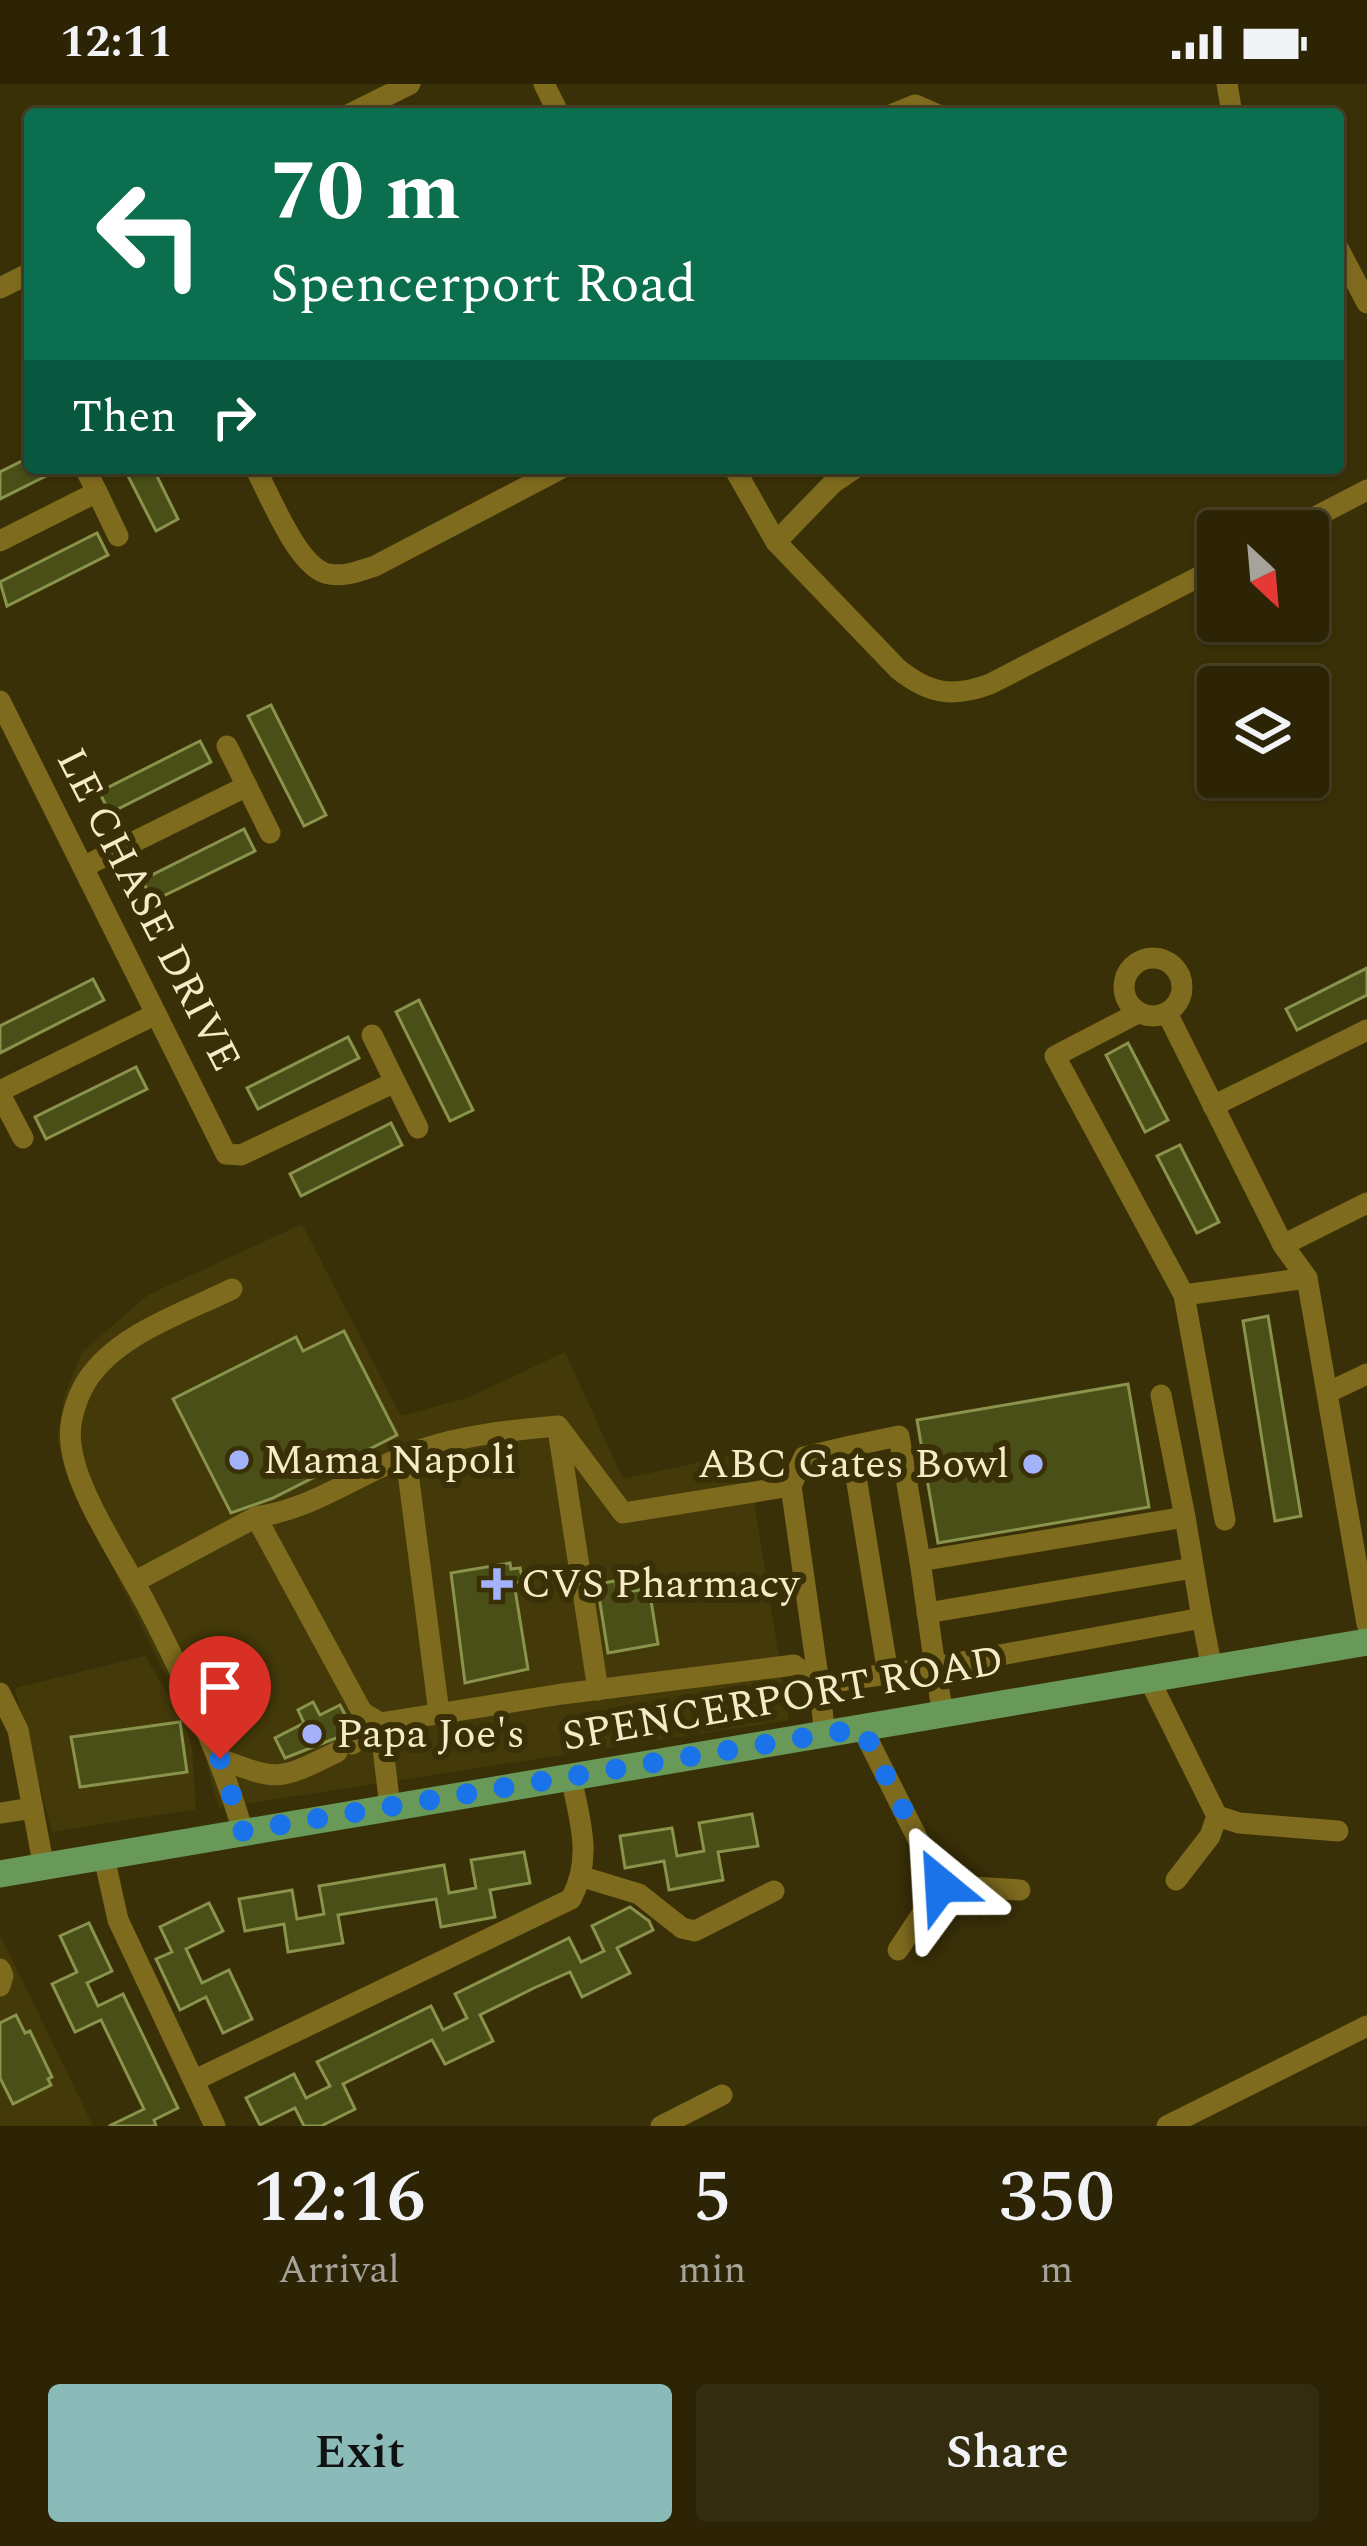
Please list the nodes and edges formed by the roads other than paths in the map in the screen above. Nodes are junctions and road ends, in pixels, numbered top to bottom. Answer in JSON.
{"nodes":[{"id":1,"x":410,"y":84,"type":"edge"},
{"id":2,"x":362,"y":108,"type":"edge"},
{"id":3,"x":1344,"y":259,"type":"edge"},
{"id":4,"x":1367,"y":303,"type":"edge"},
{"id":5,"x":88,"y":474,"type":"edge"},
{"id":6,"x":258,"y":474,"type":"edge"},
{"id":7,"x":551,"y":474,"type":"edge"},
{"id":8,"x":737,"y":474,"type":"edge"},
{"id":9,"x":846,"y":474,"type":"edge"},
{"id":10,"x":1367,"y":490,"type":"edge"},
{"id":11,"x":97,"y":492,"type":"junction"},
{"id":12,"x":1328,"y":510,"type":"edge"},
{"id":13,"x":118,"y":536,"type":"dead end"},
{"id":14,"x":0,"y":541,"type":"edge"},
{"id":15,"x":776,"y":542,"type":"junction"},
{"id":16,"x":1197,"y":578,"type":"edge"},
{"id":17,"x":3,"y":715,"type":"edge"},
{"id":18,"x":227,"y":746,"type":"dead end"},
{"id":19,"x":247,"y":786,"type":"junction"},
{"id":20,"x":270,"y":833,"type":"dead end"},
{"id":21,"x":83,"y":867,"type":"junction"},
{"id":22,"x":1138,"y":1013,"type":"junction"},
{"id":23,"x":1167,"y":1013,"type":"junction"},
{"id":24,"x":156,"y":1014,"type":"junction"},
{"id":25,"x":1367,"y":1030,"type":"edge"},
{"id":26,"x":372,"y":1035,"type":"dead end"},
{"id":27,"x":395,"y":1082,"type":"junction"},
{"id":28,"x":0,"y":1092,"type":"edge"},
{"id":29,"x":1214,"y":1106,"type":"junction"},
{"id":30,"x":418,"y":1127,"type":"dead end"},
{"id":31,"x":23,"y":1138,"type":"dead end"},
{"id":32,"x":1367,"y":1203,"type":"edge"},
{"id":33,"x":1283,"y":1245,"type":"junction"},
{"id":34,"x":1307,"y":1278,"type":"junction"},
{"id":35,"x":232,"y":1289,"type":"dead end"},
{"id":36,"x":1184,"y":1294,"type":"junction"},
{"id":37,"x":1367,"y":1374,"type":"edge"},
{"id":38,"x":1329,"y":1393,"type":"junction"},
{"id":39,"x":1161,"y":1395,"type":"dead end"},
{"id":40,"x":558,"y":1426,"type":"junction"},
{"id":41,"x":851,"y":1446,"type":"junction"},
{"id":42,"x":406,"y":1457,"type":"junction"},
{"id":43,"x":791,"y":1486,"type":"junction"},
{"id":44,"x":256,"y":1516,"type":"junction"},
{"id":45,"x":1185,"y":1517,"type":"junction"},
{"id":46,"x":1225,"y":1520,"type":"dead end"},
{"id":47,"x":1362,"y":1547,"type":"edge"},
{"id":48,"x":920,"y":1562,"type":"junction"},
{"id":49,"x":1193,"y":1568,"type":"junction"},
{"id":50,"x":134,"y":1582,"type":"junction"},
{"id":51,"x":927,"y":1613,"type":"junction"},
{"id":52,"x":1202,"y":1618,"type":"junction"},
{"id":53,"x":1367,"y":1624,"type":"edge"},
{"id":54,"x":1367,"y":1642,"type":"edge"},
{"id":55,"x":935,"y":1667,"type":"junction"},
{"id":56,"x":1212,"y":1669,"type":"junction"},
{"id":57,"x":888,"y":1675,"type":"junction"},
{"id":58,"x":1149,"y":1679,"type":"junction"},
{"id":59,"x":819,"y":1684,"type":"junction"},
{"id":60,"x":598,"y":1690,"type":"junction"},
{"id":61,"x":0,"y":1693,"type":"edge"},
{"id":62,"x":439,"y":1713,"type":"junction"},
{"id":63,"x":943,"y":1714,"type":"junction"},
{"id":64,"x":380,"y":1723,"type":"junction"},
{"id":65,"x":862,"y":1728,"type":"junction"},
{"id":66,"x":825,"y":1735,"type":"junction"},
{"id":67,"x":220,"y":1759,"type":"junction"},
{"id":68,"x":571,"y":1777,"type":"junction"},
{"id":69,"x":390,"y":1807,"type":"junction"},
{"id":70,"x":33,"y":1808,"type":"junction"},
{"id":71,"x":0,"y":1813,"type":"edge"},
{"id":72,"x":1217,"y":1816,"type":"junction"},
{"id":73,"x":243,"y":1831,"type":"junction"},
{"id":74,"x":1338,"y":1831,"type":"dead end"},
{"id":75,"x":104,"y":1857,"type":"junction"},
{"id":76,"x":44,"y":1868,"type":"junction"},
{"id":77,"x":0,"y":1874,"type":"edge"},
{"id":78,"x":583,"y":1877,"type":"junction"},
{"id":79,"x":1176,"y":1880,"type":"dead end"},
{"id":80,"x":941,"y":1885,"type":"junction"},
{"id":81,"x":1020,"y":1890,"type":"dead end"},
{"id":82,"x":774,"y":1891,"type":"dead end"},
{"id":83,"x":898,"y":1950,"type":"dead end"},
{"id":84,"x":0,"y":1969,"type":"edge"},
{"id":85,"x":0,"y":1986,"type":"edge"},
{"id":86,"x":1367,"y":2026,"type":"edge"},
{"id":87,"x":195,"y":2080,"type":"junction"},
{"id":88,"x":722,"y":2095,"type":"dead end"},
{"id":89,"x":692,"y":2119,"type":"edge"},
{"id":90,"x":215,"y":2126,"type":"edge"},
{"id":91,"x":661,"y":2126,"type":"edge"},
{"id":92,"x":1167,"y":2126,"type":"edge"}],
"edges":[{"from":1,"to":2,"type":"street"},
{"from":3,"to":4,"type":"street"},
{"from":5,"to":11,"type":"street"},
{"from":6,"to":7,"type":"street"},
{"from":8,"to":15,"type":"street"},
{"from":9,"to":15,"type":"street"},
{"from":10,"to":12,"type":"street"},
{"from":11,"to":13,"type":"street"},
{"from":11,"to":14,"type":"street"},
{"from":15,"to":16,"type":"street"},
{"from":17,"to":21,"type":"street","name":"LE CHASE DRIVE"},
{"from":18,"to":19,"type":"street"},
{"from":19,"to":20,"type":"street"},
{"from":19,"to":21,"type":"street"},
{"from":21,"to":24,"type":"street","name":"LE CHASE DRIVE"},
{"from":22,"to":23,"type":"street"},
{"from":22,"to":23,"type":"street"},
{"from":22,"to":36,"type":"street"},
{"from":23,"to":29,"type":"street"},
{"from":24,"to":27,"type":"street","name":"LE CHASE DRIVE"},
{"from":24,"to":28,"type":"street"},
{"from":25,"to":29,"type":"street"},
{"from":26,"to":27,"type":"street"},
{"from":27,"to":30,"type":"street"},
{"from":28,"to":31,"type":"street"},
{"from":29,"to":33,"type":"street"},
{"from":32,"to":33,"type":"street"},
{"from":33,"to":34,"type":"street"},
{"from":34,"to":36,"type":"street"},
{"from":34,"to":38,"type":"street"},
{"from":35,"to":50,"type":"street"},
{"from":36,"to":46,"type":"street"},
{"from":37,"to":38,"type":"street"},
{"from":38,"to":47,"type":"street"},
{"from":39,"to":45,"type":"street"},
{"from":40,"to":42,"type":"street"},
{"from":40,"to":43,"type":"street"},
{"from":40,"to":60,"type":"street"},
{"from":41,"to":43,"type":"street"},
{"from":41,"to":48,"type":"street"},
{"from":41,"to":57,"type":"street"},
{"from":42,"to":44,"type":"street"},
{"from":42,"to":62,"type":"street"},
{"from":43,"to":59,"type":"street"},
{"from":44,"to":50,"type":"street"},
{"from":44,"to":64,"type":"street"},
{"from":45,"to":48,"type":"street"},
{"from":45,"to":49,"type":"street"},
{"from":47,"to":53,"type":"street"},
{"from":48,"to":51,"type":"street"},
{"from":49,"to":51,"type":"street"},
{"from":49,"to":52,"type":"street"},
{"from":50,"to":67,"type":"street"},
{"from":51,"to":55,"type":"street"},
{"from":52,"to":55,"type":"street"},
{"from":52,"to":56,"type":"street"},
{"from":54,"to":56,"type":"main road","name":"SPENCERPORT ROAD"},
{"from":55,"to":57,"type":"street"},
{"from":55,"to":63,"type":"street"},
{"from":56,"to":58,"type":"main road","name":"SPENCERPORT ROAD"},
{"from":57,"to":59,"type":"street"},
{"from":58,"to":63,"type":"main road","name":"SPENCERPORT ROAD"},
{"from":58,"to":72,"type":"street"},
{"from":59,"to":60,"type":"street"},
{"from":59,"to":66,"type":"street"},
{"from":60,"to":62,"type":"street"},
{"from":61,"to":70,"type":"street"},
{"from":62,"to":64,"type":"street"},
{"from":63,"to":65,"type":"main road","name":"SPENCERPORT ROAD"},
{"from":64,"to":67,"type":"street"},
{"from":64,"to":69,"type":"street"},
{"from":65,"to":66,"type":"main road","name":"SPENCERPORT ROAD"},
{"from":65,"to":80,"type":"street"},
{"from":66,"to":68,"type":"main road","name":"SPENCERPORT ROAD"},
{"from":67,"to":73,"type":"street"},
{"from":68,"to":69,"type":"main road","name":"SPENCERPORT ROAD"},
{"from":68,"to":78,"type":"street"},
{"from":69,"to":73,"type":"main road","name":"SPENCERPORT ROAD"},
{"from":70,"to":71,"type":"street"},
{"from":70,"to":76,"type":"street"},
{"from":72,"to":74,"type":"street"},
{"from":72,"to":79,"type":"street"},
{"from":73,"to":75,"type":"main road","name":"SPENCERPORT ROAD"},
{"from":75,"to":76,"type":"main road","name":"SPENCERPORT ROAD"},
{"from":75,"to":87,"type":"street"},
{"from":76,"to":77,"type":"main road","name":"SPENCERPORT ROAD"},
{"from":78,"to":82,"type":"street"},
{"from":78,"to":87,"type":"street"},
{"from":80,"to":81,"type":"street"},
{"from":80,"to":83,"type":"street"},
{"from":84,"to":85,"type":"street"},
{"from":86,"to":92,"type":"street"},
{"from":87,"to":90,"type":"street"},
{"from":88,"to":89,"type":"street"},
{"from":89,"to":91,"type":"street"}]}
